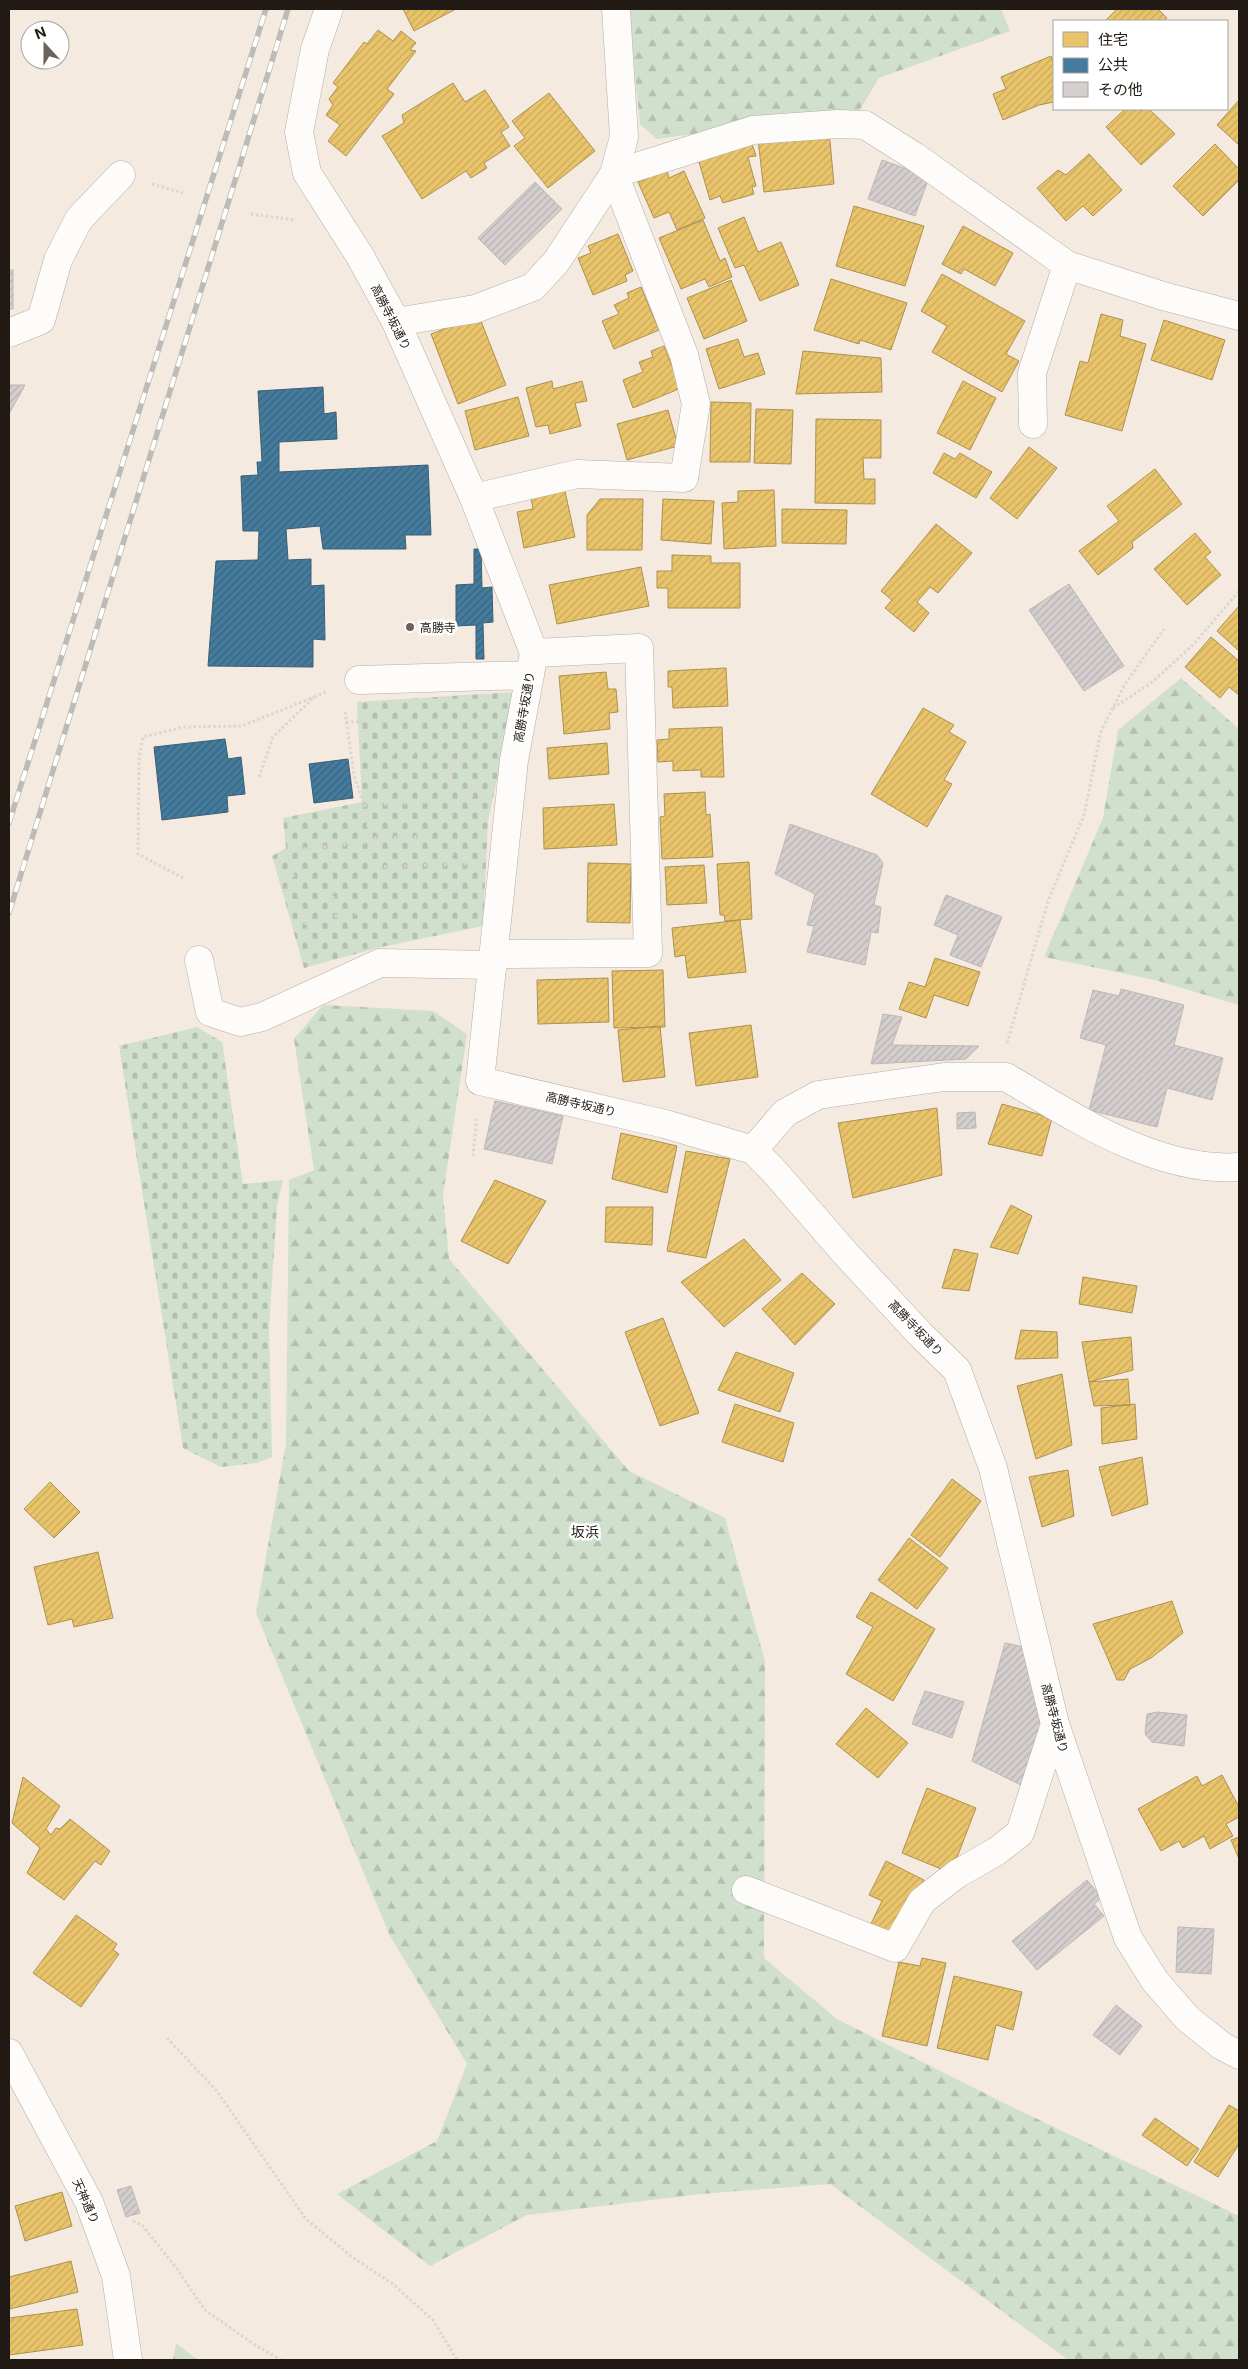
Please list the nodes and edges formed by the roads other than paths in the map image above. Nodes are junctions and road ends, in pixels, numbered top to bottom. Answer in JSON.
{"nodes":[{"id":1,"x":329,"y":9,"type":"edge"},
{"id":2,"x":616,"y":9,"type":"edge"},
{"id":3,"x":614,"y":174,"type":"junction"},
{"id":4,"x":121,"y":175,"type":"dead end"},
{"id":5,"x":1067,"y":264,"type":"junction"},
{"id":6,"x":1239,"y":316,"type":"edge"},
{"id":7,"x":396,"y":322,"type":"junction"},
{"id":8,"x":9,"y":333,"type":"edge"},
{"id":9,"x":1033,"y":424,"type":"dead end"},
{"id":10,"x":474,"y":498,"type":"junction"},
{"id":11,"x":532,"y":664,"type":"junction"},
{"id":12,"x":350,"y":683,"type":"road end"},
{"id":13,"x":494,"y":959,"type":"junction"},
{"id":14,"x":199,"y":960,"type":"dead end"},
{"id":15,"x":753,"y":1150,"type":"junction"},
{"id":16,"x":1239,"y":1167,"type":"edge"},
{"id":17,"x":1055,"y":1724,"type":"junction"},
{"id":18,"x":746,"y":1890,"type":"dead end"},
{"id":19,"x":9,"y":2054,"type":"edge"},
{"id":20,"x":1239,"y":2055,"type":"edge"},
{"id":21,"x":128,"y":2360,"type":"edge"}],
"edges":[{"from":1,"to":7,"type":"street","name":"高勝寺坂通り"},
{"from":2,"to":3,"type":"street"},
{"from":3,"to":5,"type":"street"},
{"from":3,"to":7,"type":"street"},
{"from":3,"to":10,"type":"street"},
{"from":4,"to":8,"type":"street"},
{"from":5,"to":6,"type":"street"},
{"from":5,"to":9,"type":"street"},
{"from":7,"to":10,"type":"street","name":"高勝寺坂通り"},
{"from":10,"to":11,"type":"street","name":"高勝寺坂通り"},
{"from":11,"to":12,"type":"street"},
{"from":11,"to":13,"type":"street","name":"高勝寺坂通り"},
{"from":11,"to":13,"type":"street"},
{"from":13,"to":14,"type":"street"},
{"from":13,"to":15,"type":"street","name":"高勝寺坂通り"},
{"from":15,"to":16,"type":"street"},
{"from":15,"to":17,"type":"street","name":"高勝寺坂通り"},
{"from":17,"to":18,"type":"street"},
{"from":17,"to":20,"type":"street","name":"高勝寺坂通り"},
{"from":19,"to":21,"type":"street","name":"天神通り"}]}
